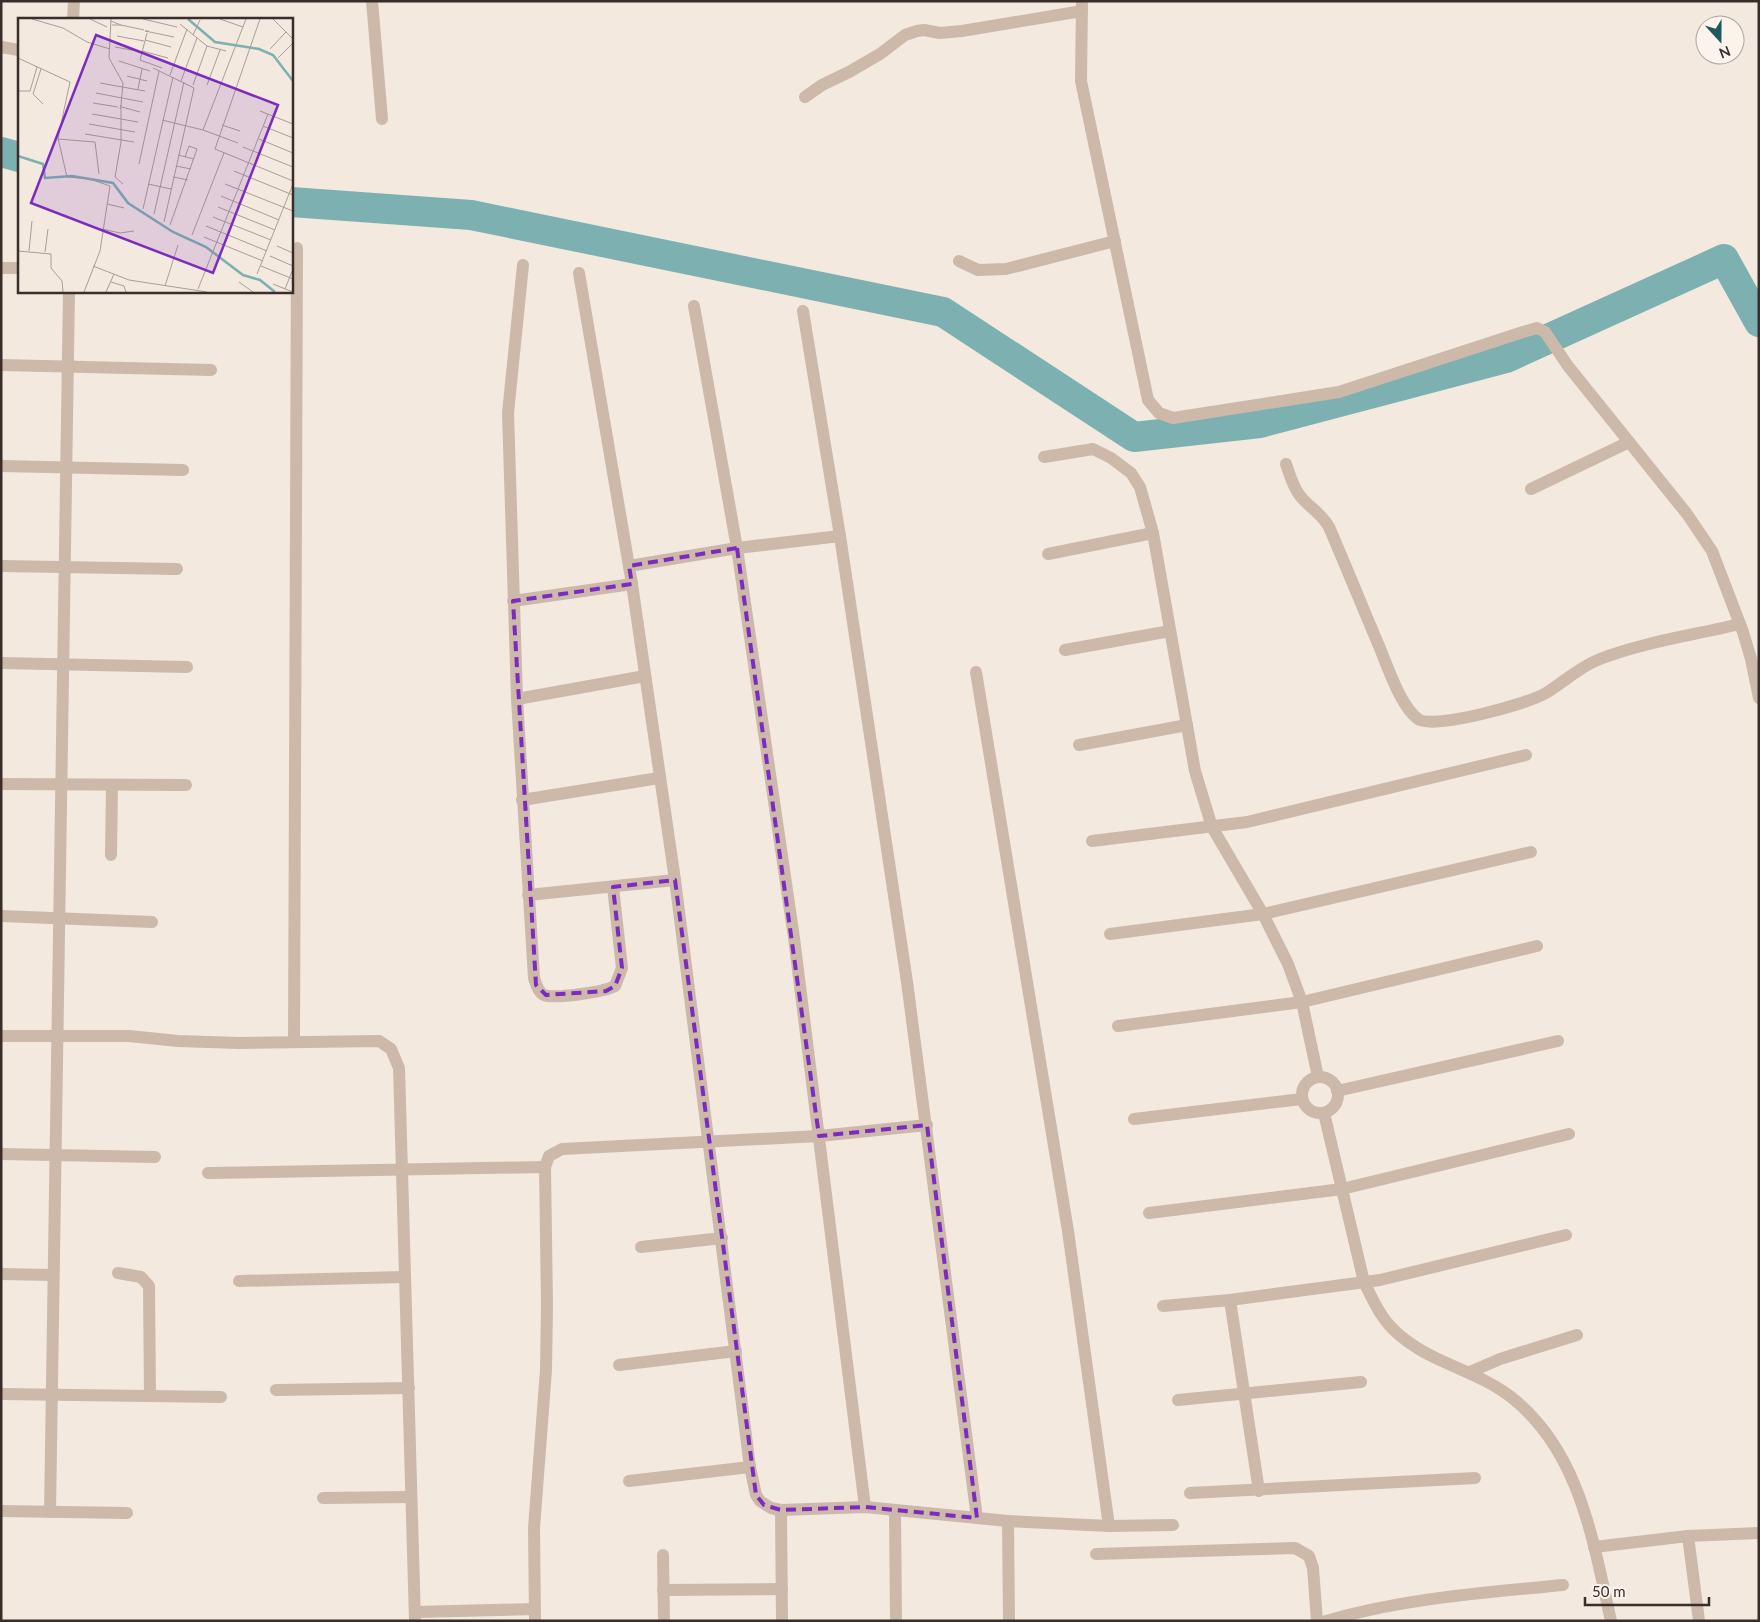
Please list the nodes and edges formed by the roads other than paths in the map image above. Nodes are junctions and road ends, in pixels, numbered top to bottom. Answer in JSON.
{"nodes":[{"id":1,"x":74,"y":1,"type":"edge"},
{"id":2,"x":372,"y":1,"type":"edge"},
{"id":3,"x":1082,"y":6,"type":"edge"},
{"id":4,"x":73,"y":18,"type":"edge"},
{"id":5,"x":1,"y":47,"type":"edge"},
{"id":6,"x":18,"y":50,"type":"edge"},
{"id":7,"x":805,"y":97,"type":"dead end"},
{"id":8,"x":382,"y":119,"type":"dead end"},
{"id":9,"x":1115,"y":241,"type":"junction"},
{"id":10,"x":297,"y":248,"type":"dead end"},
{"id":11,"x":960,"y":261,"type":"dead end"},
{"id":12,"x":523,"y":265,"type":"dead end"},
{"id":13,"x":1,"y":268,"type":"edge"},
{"id":14,"x":18,"y":268,"type":"edge"},
{"id":15,"x":579,"y":273,"type":"dead end"},
{"id":16,"x":69,"y":292,"type":"edge"},
{"id":17,"x":694,"y":306,"type":"dead end"},
{"id":18,"x":802,"y":312,"type":"dead end"},
{"id":19,"x":1,"y":365,"type":"edge"},
{"id":20,"x":67,"y":366,"type":"junction"},
{"id":21,"x":211,"y":370,"type":"dead end"},
{"id":22,"x":1628,"y":442,"type":"junction"},
{"id":23,"x":1044,"y":457,"type":"dead end"},
{"id":24,"x":1286,"y":464,"type":"dead end"},
{"id":25,"x":1,"y":466,"type":"edge"},
{"id":26,"x":65,"y":467,"type":"junction"},
{"id":27,"x":182,"y":470,"type":"dead end"},
{"id":28,"x":1531,"y":489,"type":"dead end"},
{"id":29,"x":1153,"y":533,"type":"junction"},
{"id":30,"x":840,"y":536,"type":"junction"},
{"id":31,"x":737,"y":548,"type":"junction"},
{"id":32,"x":1048,"y":554,"type":"dead end"},
{"id":33,"x":1,"y":566,"type":"edge"},
{"id":34,"x":629,"y":566,"type":"junction"},
{"id":35,"x":64,"y":567,"type":"junction"},
{"id":36,"x":178,"y":569,"type":"dead end"},
{"id":37,"x":632,"y":584,"type":"junction"},
{"id":38,"x":514,"y":601,"type":"junction"},
{"id":39,"x":1740,"y":624,"type":"junction"},
{"id":40,"x":1170,"y":631,"type":"junction"},
{"id":41,"x":1065,"y":650,"type":"dead end"},
{"id":42,"x":1,"y":662,"type":"edge"},
{"id":43,"x":61,"y":663,"type":"junction"},
{"id":44,"x":187,"y":667,"type":"dead end"},
{"id":45,"x":976,"y":672,"type":"dead end"},
{"id":46,"x":645,"y":676,"type":"junction"},
{"id":47,"x":1759,"y":698,"type":"edge"},
{"id":48,"x":517,"y":699,"type":"junction"},
{"id":49,"x":1187,"y":725,"type":"junction"},
{"id":50,"x":1079,"y":745,"type":"dead end"},
{"id":51,"x":1526,"y":755,"type":"dead end"},
{"id":52,"x":659,"y":778,"type":"junction"},
{"id":53,"x":1,"y":784,"type":"edge"},
{"id":54,"x":60,"y":784,"type":"junction"},
{"id":55,"x":112,"y":785,"type":"junction"},
{"id":56,"x":186,"y":785,"type":"dead end"},
{"id":57,"x":522,"y":800,"type":"junction"},
{"id":58,"x":1212,"y":827,"type":"junction"},
{"id":59,"x":1092,"y":841,"type":"dead end"},
{"id":60,"x":1531,"y":852,"type":"dead end"},
{"id":61,"x":111,"y":855,"type":"dead end"},
{"id":62,"x":675,"y":880,"type":"junction"},
{"id":63,"x":614,"y":887,"type":"junction"},
{"id":64,"x":528,"y":895,"type":"junction"},
{"id":65,"x":1263,"y":914,"type":"junction"},
{"id":66,"x":1,"y":916,"type":"edge"},
{"id":67,"x":58,"y":917,"type":"junction"},
{"id":68,"x":152,"y":922,"type":"dead end"},
{"id":69,"x":1110,"y":934,"type":"dead end"},
{"id":70,"x":1537,"y":946,"type":"dead end"},
{"id":71,"x":1302,"y":1002,"type":"junction"},
{"id":72,"x":1118,"y":1026,"type":"dead end"},
{"id":73,"x":1,"y":1036,"type":"edge"},
{"id":74,"x":56,"y":1036,"type":"junction"},
{"id":75,"x":294,"y":1041,"type":"junction"},
{"id":76,"x":1558,"y":1041,"type":"dead end"},
{"id":77,"x":1318,"y":1077,"type":"junction"},
{"id":78,"x":1337,"y":1091,"type":"junction"},
{"id":79,"x":1302,"y":1099,"type":"junction"},
{"id":80,"x":1324,"y":1113,"type":"junction"},
{"id":81,"x":1134,"y":1120,"type":"dead end"},
{"id":82,"x":927,"y":1125,"type":"junction"},
{"id":83,"x":1569,"y":1134,"type":"dead end"},
{"id":84,"x":819,"y":1136,"type":"junction"},
{"id":85,"x":709,"y":1144,"type":"junction"},
{"id":86,"x":1,"y":1154,"type":"edge"},
{"id":87,"x":55,"y":1154,"type":"junction"},
{"id":88,"x":155,"y":1157,"type":"dead end"},
{"id":89,"x":545,"y":1167,"type":"junction"},
{"id":90,"x":404,"y":1168,"type":"junction"},
{"id":91,"x":208,"y":1172,"type":"dead end"},
{"id":92,"x":1342,"y":1189,"type":"junction"},
{"id":93,"x":1149,"y":1213,"type":"dead end"},
{"id":94,"x":1566,"y":1235,"type":"dead end"},
{"id":95,"x":722,"y":1238,"type":"junction"},
{"id":96,"x":641,"y":1247,"type":"dead end"},
{"id":97,"x":118,"y":1273,"type":"dead end"},
{"id":98,"x":1,"y":1274,"type":"edge"},
{"id":99,"x":53,"y":1275,"type":"junction"},
{"id":100,"x":404,"y":1277,"type":"junction"},
{"id":101,"x":239,"y":1281,"type":"dead end"},
{"id":102,"x":1364,"y":1282,"type":"junction"},
{"id":103,"x":1230,"y":1300,"type":"junction"},
{"id":104,"x":1164,"y":1306,"type":"dead end"},
{"id":105,"x":1577,"y":1335,"type":"dead end"},
{"id":106,"x":736,"y":1351,"type":"junction"},
{"id":107,"x":619,"y":1365,"type":"dead end"},
{"id":108,"x":1470,"y":1372,"type":"junction"},
{"id":109,"x":1361,"y":1382,"type":"dead end"},
{"id":110,"x":408,"y":1388,"type":"junction"},
{"id":111,"x":276,"y":1390,"type":"dead end"},
{"id":112,"x":1,"y":1394,"type":"edge"},
{"id":113,"x":51,"y":1394,"type":"junction"},
{"id":114,"x":1245,"y":1395,"type":"junction"},
{"id":115,"x":150,"y":1396,"type":"junction"},
{"id":116,"x":222,"y":1397,"type":"dead end"},
{"id":117,"x":1178,"y":1400,"type":"dead end"},
{"id":118,"x":750,"y":1467,"type":"junction"},
{"id":119,"x":1475,"y":1478,"type":"dead end"},
{"id":120,"x":629,"y":1480,"type":"dead end"},
{"id":121,"x":1259,"y":1491,"type":"junction"},
{"id":122,"x":1190,"y":1493,"type":"dead end"},
{"id":123,"x":410,"y":1497,"type":"junction"},
{"id":124,"x":323,"y":1498,"type":"dead end"},
{"id":125,"x":865,"y":1507,"type":"junction"},
{"id":126,"x":781,"y":1510,"type":"junction"},
{"id":127,"x":1,"y":1511,"type":"edge"},
{"id":128,"x":895,"y":1511,"type":"junction"},
{"id":129,"x":50,"y":1512,"type":"junction"},
{"id":130,"x":127,"y":1513,"type":"dead end"},
{"id":131,"x":977,"y":1518,"type":"junction"},
{"id":132,"x":1008,"y":1521,"type":"junction"},
{"id":133,"x":1109,"y":1526,"type":"junction"},
{"id":134,"x":1173,"y":1526,"type":"dead end"},
{"id":135,"x":1759,"y":1534,"type":"edge"},
{"id":136,"x":1688,"y":1536,"type":"junction"},
{"id":137,"x":1594,"y":1547,"type":"junction"},
{"id":138,"x":1096,"y":1554,"type":"dead end"},
{"id":139,"x":663,"y":1556,"type":"dead end"},
{"id":140,"x":1563,"y":1585,"type":"dead end"},
{"id":141,"x":782,"y":1589,"type":"junction"},
{"id":142,"x":663,"y":1590,"type":"junction"},
{"id":143,"x":535,"y":1615,"type":"edge"},
{"id":144,"x":415,"y":1616,"type":"edge"},
{"id":145,"x":664,"y":1621,"type":"edge"},
{"id":146,"x":782,"y":1621,"type":"edge"},
{"id":147,"x":896,"y":1621,"type":"edge"},
{"id":148,"x":1009,"y":1621,"type":"edge"},
{"id":149,"x":1317,"y":1621,"type":"edge"},
{"id":150,"x":1326,"y":1621,"type":"edge"},
{"id":151,"x":1611,"y":1621,"type":"edge"},
{"id":152,"x":1699,"y":1621,"type":"edge"}],
"edges":[{"from":1,"to":4,"type":"street"},
{"from":2,"to":8,"type":"street"},
{"from":3,"to":7,"type":"street"},
{"from":3,"to":9,"type":"street"},
{"from":5,"to":6,"type":"street"},
{"from":9,"to":11,"type":"street"},
{"from":9,"to":22,"type":"street"},
{"from":10,"to":75,"type":"street"},
{"from":12,"to":38,"type":"street"},
{"from":13,"to":14,"type":"street"},
{"from":15,"to":34,"type":"street"},
{"from":16,"to":20,"type":"street"},
{"from":17,"to":31,"type":"street"},
{"from":18,"to":30,"type":"street"},
{"from":19,"to":20,"type":"street"},
{"from":20,"to":21,"type":"street"},
{"from":20,"to":26,"type":"street"},
{"from":22,"to":28,"type":"street"},
{"from":22,"to":39,"type":"street"},
{"from":23,"to":29,"type":"street"},
{"from":24,"to":39,"type":"street"},
{"from":25,"to":26,"type":"street"},
{"from":26,"to":27,"type":"street"},
{"from":26,"to":35,"type":"street"},
{"from":29,"to":32,"type":"street"},
{"from":29,"to":40,"type":"street"},
{"from":30,"to":31,"type":"street"},
{"from":30,"to":82,"type":"street"},
{"from":31,"to":34,"type":"street"},
{"from":31,"to":84,"type":"street"},
{"from":33,"to":35,"type":"street"},
{"from":34,"to":37,"type":"street"},
{"from":35,"to":36,"type":"street"},
{"from":35,"to":43,"type":"street"},
{"from":37,"to":38,"type":"street"},
{"from":37,"to":46,"type":"street"},
{"from":38,"to":48,"type":"street"},
{"from":39,"to":47,"type":"street"},
{"from":40,"to":41,"type":"street"},
{"from":40,"to":49,"type":"street"},
{"from":42,"to":43,"type":"street"},
{"from":43,"to":44,"type":"street"},
{"from":43,"to":54,"type":"street"},
{"from":45,"to":133,"type":"street"},
{"from":46,"to":48,"type":"street"},
{"from":46,"to":52,"type":"street"},
{"from":48,"to":57,"type":"street"},
{"from":49,"to":50,"type":"street"},
{"from":49,"to":58,"type":"street"},
{"from":51,"to":58,"type":"street"},
{"from":52,"to":57,"type":"street"},
{"from":52,"to":62,"type":"street"},
{"from":53,"to":54,"type":"street"},
{"from":54,"to":55,"type":"street"},
{"from":54,"to":67,"type":"street"},
{"from":55,"to":56,"type":"street"},
{"from":55,"to":61,"type":"street"},
{"from":57,"to":64,"type":"street"},
{"from":58,"to":59,"type":"street"},
{"from":58,"to":65,"type":"street"},
{"from":60,"to":65,"type":"street"},
{"from":62,"to":63,"type":"street"},
{"from":62,"to":85,"type":"street"},
{"from":63,"to":64,"type":"street"},
{"from":63,"to":64,"type":"street"},
{"from":65,"to":69,"type":"street"},
{"from":65,"to":71,"type":"street"},
{"from":66,"to":67,"type":"street"},
{"from":67,"to":68,"type":"street"},
{"from":67,"to":74,"type":"street"},
{"from":70,"to":71,"type":"street"},
{"from":71,"to":72,"type":"street"},
{"from":71,"to":77,"type":"street"},
{"from":73,"to":74,"type":"street"},
{"from":74,"to":75,"type":"street"},
{"from":74,"to":87,"type":"street"},
{"from":75,"to":90,"type":"street"},
{"from":76,"to":78,"type":"street"},
{"from":77,"to":78,"type":"street"},
{"from":77,"to":79,"type":"street"},
{"from":78,"to":80,"type":"street"},
{"from":79,"to":80,"type":"street"},
{"from":79,"to":81,"type":"street"},
{"from":80,"to":92,"type":"street"},
{"from":82,"to":84,"type":"street"},
{"from":82,"to":131,"type":"street"},
{"from":83,"to":92,"type":"street"},
{"from":84,"to":85,"type":"street"},
{"from":84,"to":125,"type":"street"},
{"from":85,"to":89,"type":"street"},
{"from":85,"to":95,"type":"street"},
{"from":86,"to":87,"type":"street"},
{"from":87,"to":88,"type":"street"},
{"from":87,"to":99,"type":"street"},
{"from":89,"to":90,"type":"street"},
{"from":89,"to":143,"type":"street"},
{"from":90,"to":91,"type":"street"},
{"from":90,"to":100,"type":"street"},
{"from":92,"to":93,"type":"street"},
{"from":92,"to":102,"type":"street"},
{"from":94,"to":102,"type":"street"},
{"from":95,"to":96,"type":"street"},
{"from":95,"to":106,"type":"street"},
{"from":97,"to":115,"type":"street"},
{"from":98,"to":99,"type":"street"},
{"from":99,"to":113,"type":"street"},
{"from":100,"to":101,"type":"street"},
{"from":100,"to":110,"type":"street"},
{"from":102,"to":103,"type":"street"},
{"from":102,"to":108,"type":"street"},
{"from":103,"to":104,"type":"street"},
{"from":103,"to":114,"type":"street"},
{"from":105,"to":108,"type":"street"},
{"from":106,"to":107,"type":"street"},
{"from":106,"to":118,"type":"street"},
{"from":108,"to":137,"type":"street"},
{"from":109,"to":114,"type":"street"},
{"from":110,"to":111,"type":"street"},
{"from":110,"to":123,"type":"street"},
{"from":112,"to":113,"type":"street"},
{"from":113,"to":115,"type":"street"},
{"from":113,"to":129,"type":"street"},
{"from":114,"to":117,"type":"street"},
{"from":114,"to":121,"type":"street"},
{"from":115,"to":116,"type":"street"},
{"from":118,"to":120,"type":"street"},
{"from":118,"to":126,"type":"street"},
{"from":119,"to":121,"type":"street"},
{"from":121,"to":122,"type":"street"},
{"from":123,"to":124,"type":"street"},
{"from":123,"to":144,"type":"street"},
{"from":125,"to":126,"type":"street"},
{"from":125,"to":128,"type":"street"},
{"from":126,"to":141,"type":"street"},
{"from":127,"to":129,"type":"street"},
{"from":128,"to":131,"type":"street"},
{"from":128,"to":147,"type":"street"},
{"from":129,"to":130,"type":"street"},
{"from":131,"to":132,"type":"street"},
{"from":132,"to":133,"type":"street"},
{"from":132,"to":148,"type":"street"},
{"from":133,"to":134,"type":"street"},
{"from":135,"to":136,"type":"street"},
{"from":136,"to":137,"type":"street"},
{"from":136,"to":152,"type":"street"},
{"from":137,"to":151,"type":"street"},
{"from":138,"to":149,"type":"street"},
{"from":139,"to":142,"type":"street"},
{"from":140,"to":150,"type":"street"},
{"from":141,"to":142,"type":"street"},
{"from":141,"to":146,"type":"street"},
{"from":142,"to":145,"type":"street"},
{"from":143,"to":144,"type":"street"}]}
